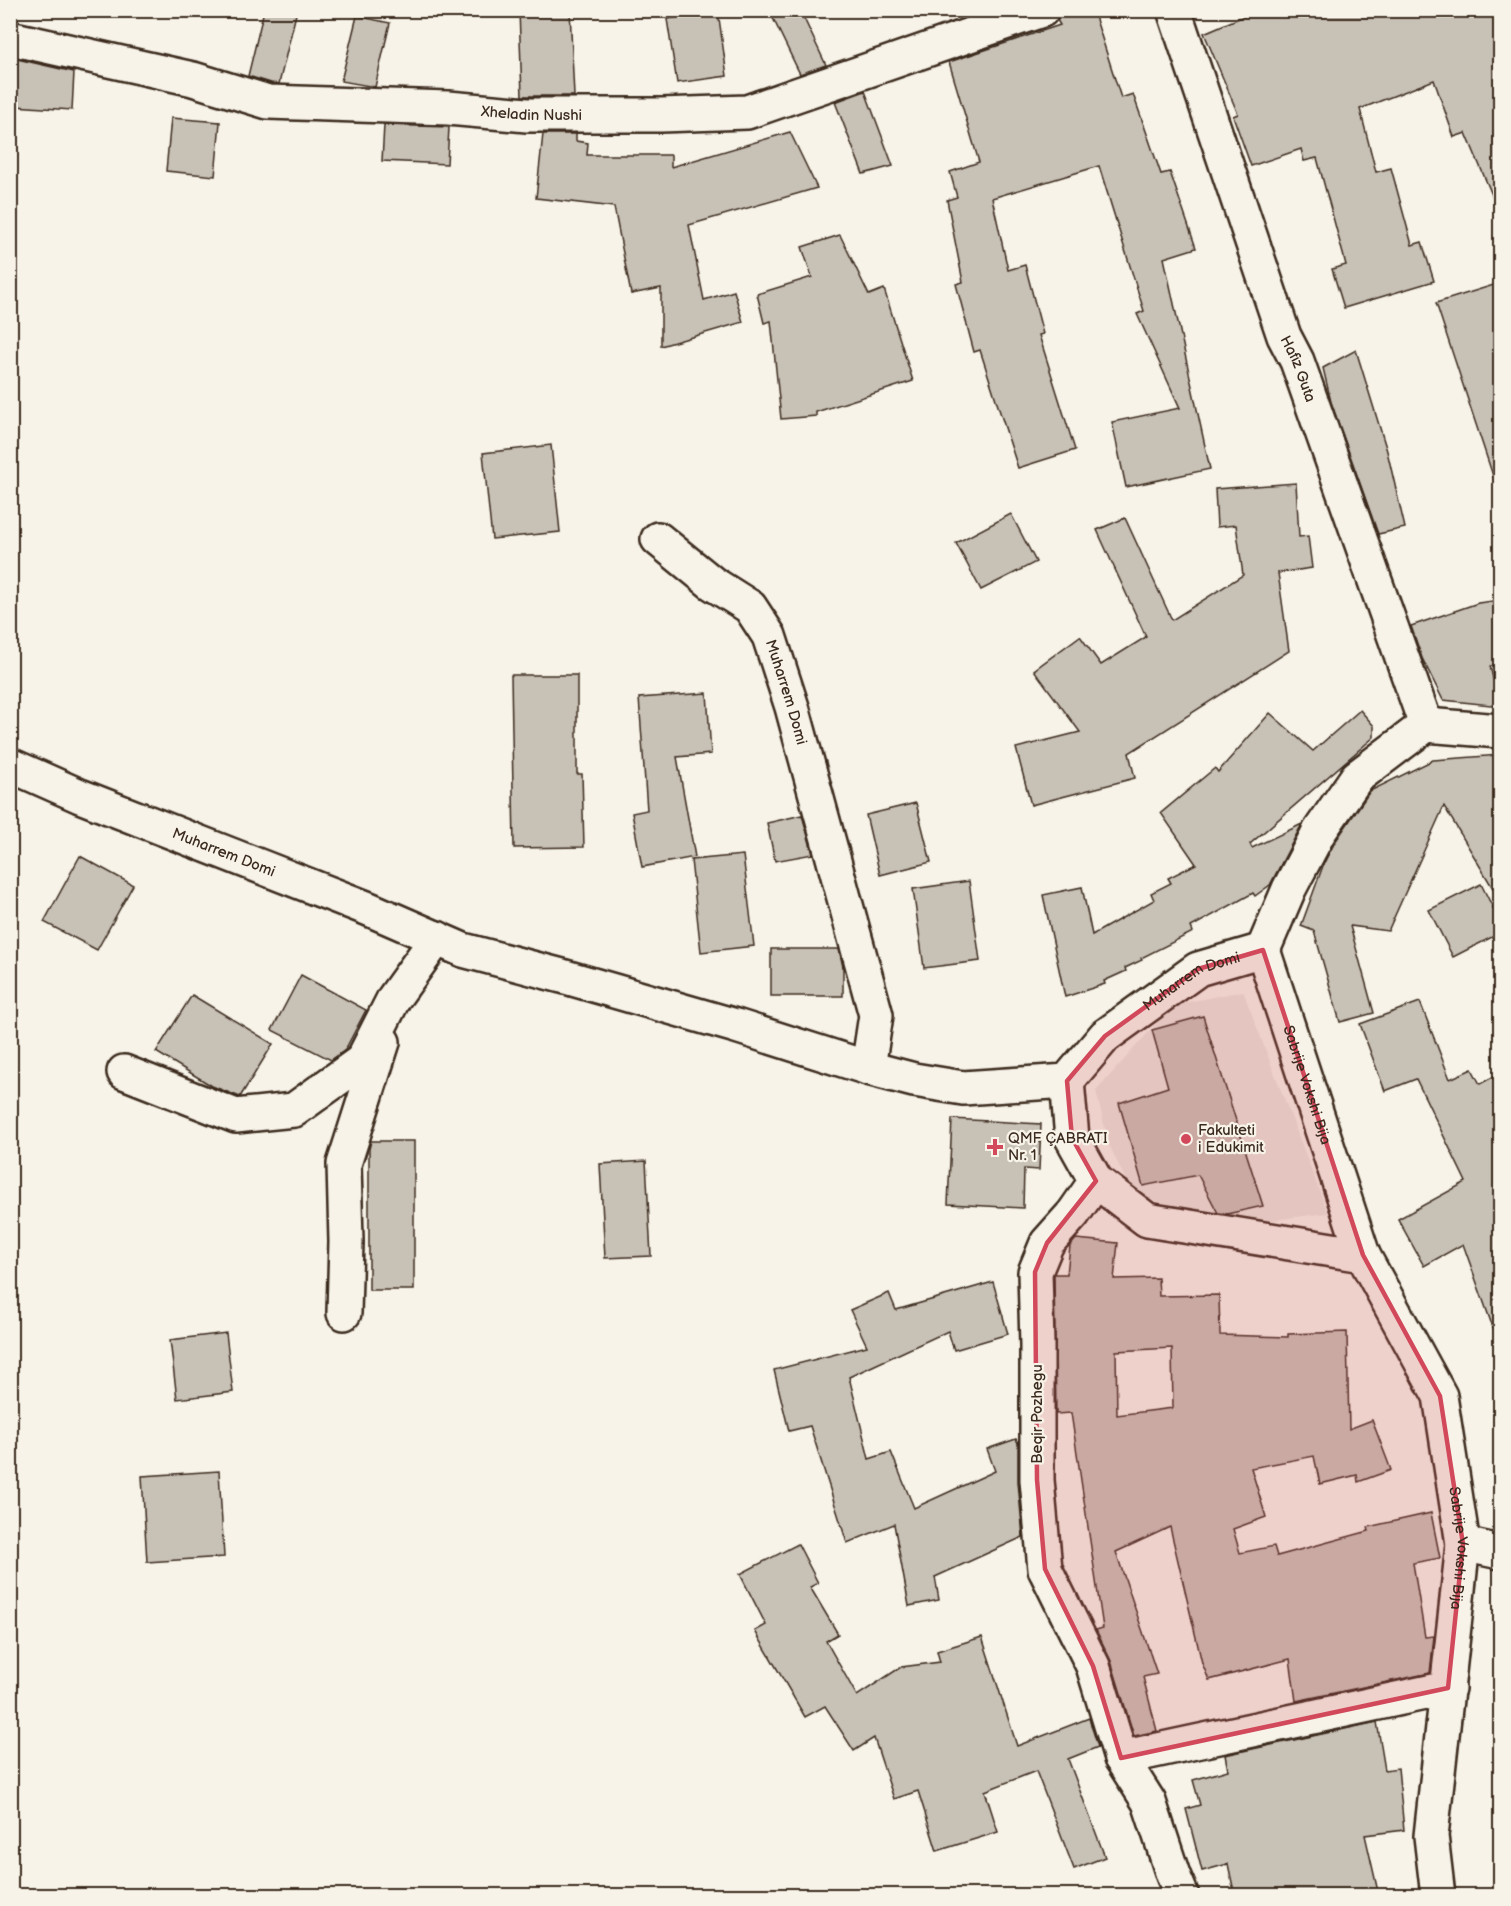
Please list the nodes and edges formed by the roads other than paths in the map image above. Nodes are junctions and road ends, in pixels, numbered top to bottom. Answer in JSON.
{"nodes":[{"id":1,"x":1042,"y":10,"type":"edge"},
{"id":2,"x":1174,"y":10,"type":"edge"},
{"id":3,"x":10,"y":38,"type":"edge"},
{"id":4,"x":658,"y":539,"type":"dead end"},
{"id":5,"x":1426,"y":725,"type":"junction"},
{"id":6,"x":1500,"y":731,"type":"edge"},
{"id":7,"x":10,"y":765,"type":"edge"},
{"id":8,"x":437,"y":939,"type":"junction"},
{"id":9,"x":1263,"y":950,"type":"junction"},
{"id":10,"x":394,"y":998,"type":"junction"},
{"id":11,"x":868,"y":1068,"type":"junction"},
{"id":12,"x":124,"y":1072,"type":"dead end"},
{"id":13,"x":1067,"y":1081,"type":"junction"},
{"id":14,"x":1096,"y":1181,"type":"junction"},
{"id":15,"x":1363,"y":1255,"type":"junction"},
{"id":16,"x":344,"y":1313,"type":"dead end"},
{"id":17,"x":1463,"y":1544,"type":"junction"},
{"id":18,"x":1500,"y":1552,"type":"edge"},
{"id":19,"x":1448,"y":1688,"type":"junction"},
{"id":20,"x":1121,"y":1758,"type":"junction"},
{"id":21,"x":1182,"y":1896,"type":"edge"},
{"id":22,"x":1438,"y":1896,"type":"edge"}],
"edges":[{"from":1,"to":3,"type":"street","name":"Xheladin Nushi"},
{"from":2,"to":5,"type":"street","name":"Hafiz Guta"},
{"from":4,"to":11,"type":"street","name":"Muharrem Domi"},
{"from":5,"to":6,"type":"street"},
{"from":5,"to":9,"type":"street"},
{"from":7,"to":8,"type":"street","name":"Muharrem Domi"},
{"from":8,"to":10,"type":"street"},
{"from":8,"to":11,"type":"street","name":"Muharrem Domi"},
{"from":9,"to":13,"type":"street","name":"Muharrem Domi"},
{"from":9,"to":15,"type":"street","name":"Sabrije Vokshi Bija"},
{"from":10,"to":12,"type":"street"},
{"from":10,"to":16,"type":"street"},
{"from":11,"to":13,"type":"street","name":"Muharrem Domi"},
{"from":13,"to":14,"type":"street"},
{"from":14,"to":15,"type":"street"},
{"from":14,"to":20,"type":"street","name":"Beqir Pozhegu"},
{"from":15,"to":17,"type":"street","name":"Sabrije Vokshi Bija"},
{"from":17,"to":18,"type":"street"},
{"from":17,"to":19,"type":"street","name":"Sabrije Vokshi Bija"},
{"from":19,"to":20,"type":"street"},
{"from":19,"to":22,"type":"street","name":"Sabrije Vokshi Bija"},
{"from":20,"to":21,"type":"street","name":"Beqir Pozhegu"}]}
